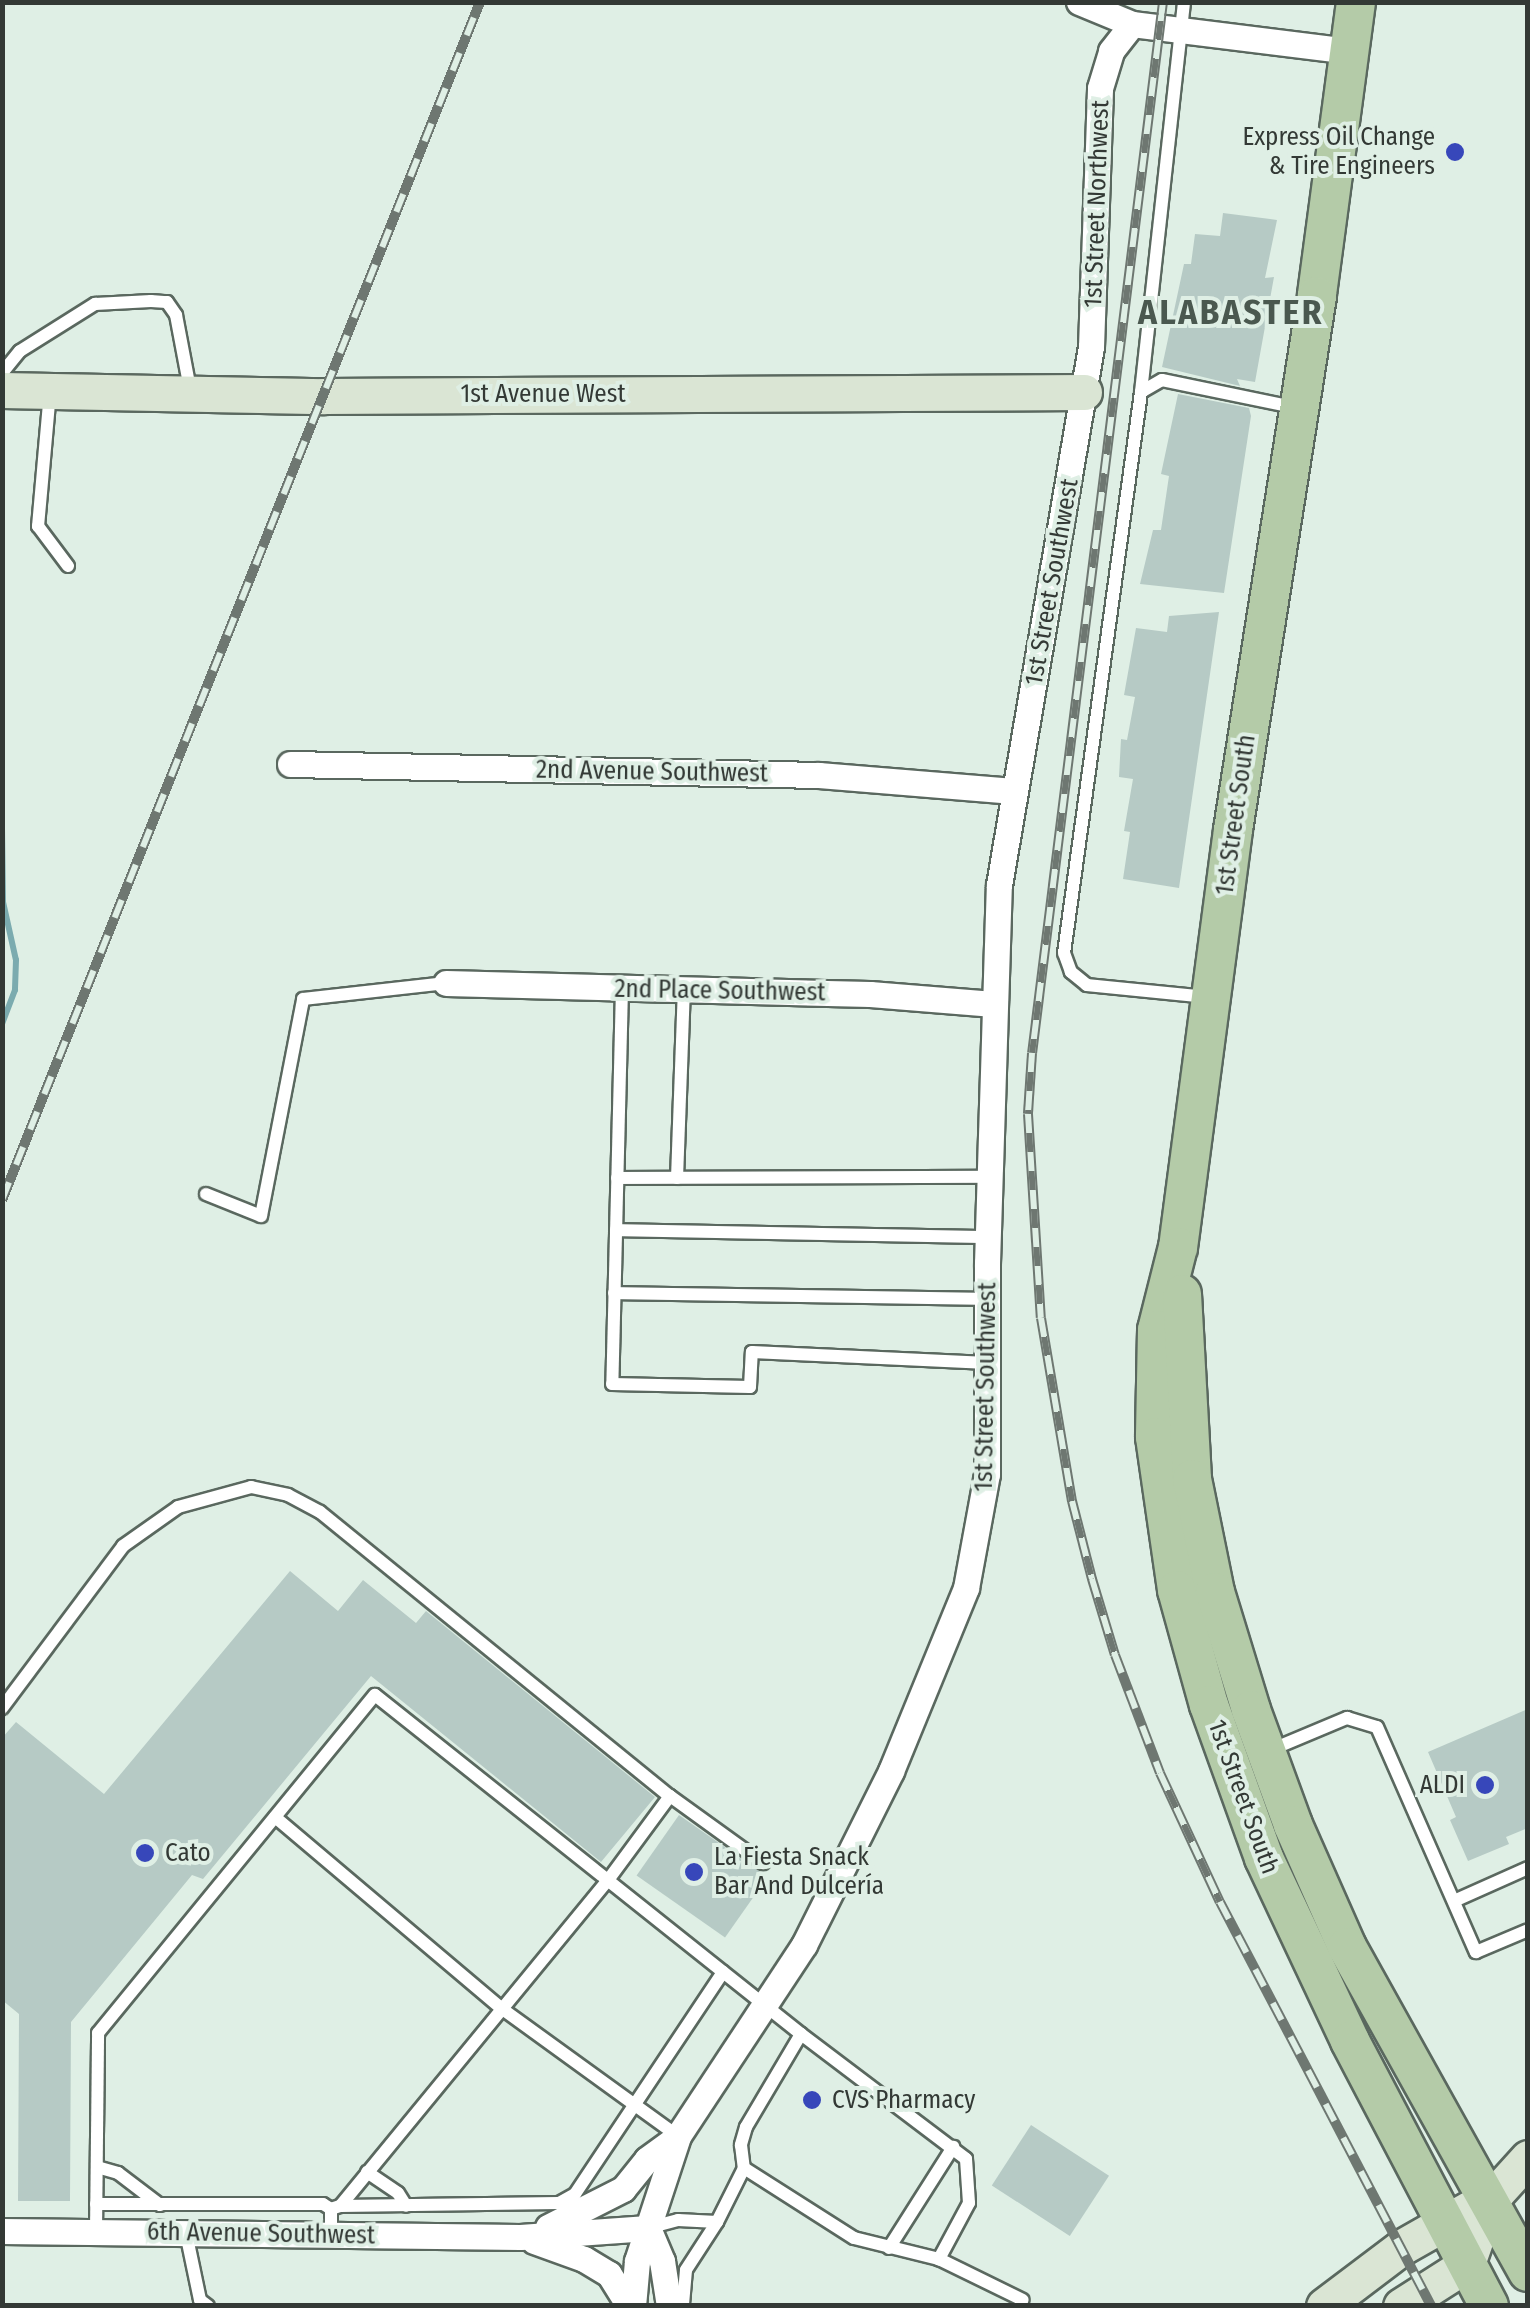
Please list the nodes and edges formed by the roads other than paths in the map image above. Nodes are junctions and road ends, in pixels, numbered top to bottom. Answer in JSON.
{"nodes":[{"id":1,"x":1079,"y":2,"type":"edge"},
{"id":2,"x":1184,"y":2,"type":"edge"},
{"id":3,"x":1356,"y":2,"type":"edge"},
{"id":4,"x":1132,"y":24,"type":"junction"},
{"id":5,"x":1181,"y":29,"type":"junction"},
{"id":6,"x":1350,"y":51,"type":"junction"},
{"id":7,"x":2,"y":373,"type":"edge"},
{"id":8,"x":2,"y":390,"type":"edge"},
{"id":9,"x":50,"y":390,"type":"junction"},
{"id":10,"x":190,"y":392,"type":"junction"},
{"id":11,"x":1084,"y":392,"type":"junction"},
{"id":12,"x":1142,"y":392,"type":"junction"},
{"id":13,"x":1300,"y":396,"type":"junction"},
{"id":14,"x":68,"y":566,"type":"dead end"},
{"id":15,"x":290,"y":764,"type":"dead end"},
{"id":16,"x":1013,"y":790,"type":"junction"},
{"id":17,"x":446,"y":983,"type":"joint"},
{"id":18,"x":622,"y":988,"type":"junction"},
{"id":19,"x":684,"y":990,"type":"junction"},
{"id":20,"x":1210,"y":997,"type":"junction"},
{"id":21,"x":994,"y":1004,"type":"junction"},
{"id":22,"x":992,"y":1177,"type":"junction"},
{"id":23,"x":617,"y":1178,"type":"junction"},
{"id":24,"x":677,"y":1178,"type":"junction"},
{"id":25,"x":206,"y":1194,"type":"dead end"},
{"id":26,"x":616,"y":1230,"type":"junction"},
{"id":27,"x":989,"y":1236,"type":"junction"},
{"id":28,"x":614,"y":1293,"type":"junction"},
{"id":29,"x":987,"y":1300,"type":"junction"},
{"id":30,"x":988,"y":1363,"type":"junction"},
{"id":31,"x":1171,"y":1438,"type":"junction"},
{"id":32,"x":2,"y":1708,"type":"edge"},
{"id":33,"x":1266,"y":1752,"type":"junction"},
{"id":34,"x":670,"y":1796,"type":"junction"},
{"id":35,"x":275,"y":1816,"type":"junction"},
{"id":36,"x":762,"y":1862,"type":"dead end"},
{"id":37,"x":1528,"y":1868,"type":"edge"},
{"id":38,"x":608,"y":1880,"type":"junction"},
{"id":39,"x":1454,"y":1901,"type":"junction"},
{"id":40,"x":1528,"y":1930,"type":"edge"},
{"id":41,"x":723,"y":1972,"type":"junction"},
{"id":42,"x":766,"y":2005,"type":"junction"},
{"id":43,"x":501,"y":2008,"type":"junction"},
{"id":44,"x":801,"y":2034,"type":"junction"},
{"id":45,"x":634,"y":2108,"type":"junction"},
{"id":46,"x":678,"y":2136,"type":"junction"},
{"id":47,"x":953,"y":2147,"type":"junction"},
{"id":48,"x":1528,"y":2158,"type":"edge"},
{"id":49,"x":97,"y":2167,"type":"junction"},
{"id":50,"x":744,"y":2168,"type":"junction"},
{"id":51,"x":367,"y":2172,"type":"junction"},
{"id":52,"x":1489,"y":2200,"type":"junction"},
{"id":53,"x":96,"y":2204,"type":"junction"},
{"id":54,"x":160,"y":2204,"type":"junction"},
{"id":55,"x":406,"y":2206,"type":"junction"},
{"id":56,"x":334,"y":2216,"type":"junction"},
{"id":57,"x":1443,"y":2220,"type":"junction"},
{"id":58,"x":716,"y":2222,"type":"junction"},
{"id":59,"x":648,"y":2228,"type":"junction"},
{"id":60,"x":2,"y":2231,"type":"edge"},
{"id":61,"x":96,"y":2232,"type":"junction"},
{"id":62,"x":186,"y":2233,"type":"junction"},
{"id":63,"x":520,"y":2237,"type":"junction"},
{"id":64,"x":889,"y":2248,"type":"junction"},
{"id":65,"x":939,"y":2258,"type":"junction"},
{"id":66,"x":1466,"y":2264,"type":"junction"},
{"id":67,"x":1528,"y":2272,"type":"edge"},
{"id":68,"x":1028,"y":2304,"type":"edge"},
{"id":69,"x":208,"y":2306,"type":"edge"},
{"id":70,"x":631,"y":2306,"type":"edge"},
{"id":71,"x":669,"y":2306,"type":"edge"},
{"id":72,"x":683,"y":2306,"type":"edge"},
{"id":73,"x":1324,"y":2306,"type":"edge"},
{"id":74,"x":1401,"y":2306,"type":"edge"},
{"id":75,"x":1489,"y":2306,"type":"edge"}],
"edges":[{"from":1,"to":4,"type":"street"},
{"from":2,"to":5,"type":"lane"},
{"from":3,"to":6,"type":"main road","name":"1st Street South"},
{"from":4,"to":5,"type":"street"},
{"from":4,"to":11,"type":"street","name":"1st Street Northwest"},
{"from":5,"to":6,"type":"street"},
{"from":5,"to":12,"type":"lane"},
{"from":6,"to":13,"type":"main road","name":"1st Street South"},
{"from":7,"to":10,"type":"lane"},
{"from":8,"to":9,"type":"street","name":"1st Avenue West"},
{"from":9,"to":10,"type":"street","name":"1st Avenue West"},
{"from":9,"to":14,"type":"lane"},
{"from":10,"to":11,"type":"street","name":"1st Avenue West"},
{"from":11,"to":16,"type":"street","name":"1st Street Southwest"},
{"from":12,"to":13,"type":"lane"},
{"from":12,"to":20,"type":"lane"},
{"from":13,"to":20,"type":"main road","name":"1st Street South"},
{"from":15,"to":16,"type":"street","name":"2nd Avenue Southwest"},
{"from":16,"to":21,"type":"street","name":"1st Street Southwest"},
{"from":17,"to":18,"type":"street","name":"2nd Place Southwest"},
{"from":17,"to":25,"type":"lane"},
{"from":18,"to":19,"type":"street","name":"2nd Place Southwest"},
{"from":18,"to":23,"type":"lane"},
{"from":19,"to":21,"type":"street","name":"2nd Place Southwest"},
{"from":19,"to":24,"type":"lane"},
{"from":20,"to":31,"type":"main road","name":"1st Street South"},
{"from":21,"to":22,"type":"street","name":"1st Street Southwest"},
{"from":22,"to":24,"type":"lane"},
{"from":22,"to":27,"type":"street","name":"1st Street Southwest"},
{"from":23,"to":24,"type":"lane"},
{"from":23,"to":26,"type":"lane"},
{"from":26,"to":27,"type":"lane"},
{"from":26,"to":28,"type":"lane"},
{"from":27,"to":29,"type":"street","name":"1st Street Southwest"},
{"from":28,"to":29,"type":"lane"},
{"from":28,"to":30,"type":"lane"},
{"from":29,"to":30,"type":"street","name":"1st Street Southwest"},
{"from":30,"to":42,"type":"street","name":"1st Street Southwest"},
{"from":31,"to":33,"type":"main road","name":"1st Street South"},
{"from":31,"to":57,"type":"main road","name":"1st Street South"},
{"from":32,"to":34,"type":"lane"},
{"from":33,"to":39,"type":"lane"},
{"from":33,"to":52,"type":"main road","name":"1st Street South"},
{"from":34,"to":36,"type":"lane"},
{"from":34,"to":38,"type":"lane"},
{"from":35,"to":38,"type":"lane"},
{"from":35,"to":43,"type":"lane"},
{"from":35,"to":49,"type":"lane"},
{"from":37,"to":39,"type":"lane"},
{"from":38,"to":41,"type":"lane"},
{"from":38,"to":43,"type":"lane"},
{"from":39,"to":40,"type":"lane"},
{"from":41,"to":42,"type":"lane"},
{"from":41,"to":45,"type":"lane"},
{"from":42,"to":44,"type":"lane"},
{"from":42,"to":46,"type":"street","name":"1st Street Southwest"},
{"from":43,"to":45,"type":"lane"},
{"from":43,"to":51,"type":"lane"},
{"from":44,"to":47,"type":"lane"},
{"from":44,"to":50,"type":"lane"},
{"from":45,"to":46,"type":"lane"},
{"from":45,"to":55,"type":"lane"},
{"from":46,"to":59,"type":"street","name":"1st Street Southwest"},
{"from":46,"to":63,"type":"street","name":"6th Avenue Southwest"},
{"from":47,"to":64,"type":"lane"},
{"from":47,"to":65,"type":"lane"},
{"from":48,"to":52,"type":"street"},
{"from":49,"to":53,"type":"lane"},
{"from":49,"to":54,"type":"lane"},
{"from":50,"to":58,"type":"lane"},
{"from":50,"to":64,"type":"lane"},
{"from":51,"to":55,"type":"lane"},
{"from":51,"to":56,"type":"lane"},
{"from":52,"to":57,"type":"street"},
{"from":52,"to":66,"type":"street"},
{"from":52,"to":67,"type":"main road","name":"1st Street South"},
{"from":53,"to":54,"type":"lane"},
{"from":53,"to":61,"type":"lane"},
{"from":54,"to":56,"type":"lane"},
{"from":55,"to":56,"type":"lane"},
{"from":56,"to":62,"type":"street","name":"6th Avenue Southwest"},
{"from":56,"to":63,"type":"street","name":"6th Avenue Southwest"},
{"from":57,"to":66,"type":"main road","name":"1st Street South"},
{"from":57,"to":73,"type":"street"},
{"from":58,"to":59,"type":"lane"},
{"from":58,"to":72,"type":"lane"},
{"from":59,"to":63,"type":"street","name":"6th Avenue Southwest"},
{"from":59,"to":70,"type":"street","name":"1st Street Southwest"},
{"from":59,"to":71,"type":"street"},
{"from":60,"to":61,"type":"street","name":"6th Avenue Southwest"},
{"from":61,"to":62,"type":"street","name":"6th Avenue Southwest"},
{"from":62,"to":69,"type":"lane"},
{"from":63,"to":70,"type":"street"},
{"from":64,"to":65,"type":"lane"},
{"from":65,"to":68,"type":"lane"},
{"from":66,"to":74,"type":"street"},
{"from":66,"to":75,"type":"main road","name":"1st Street South"}]}
